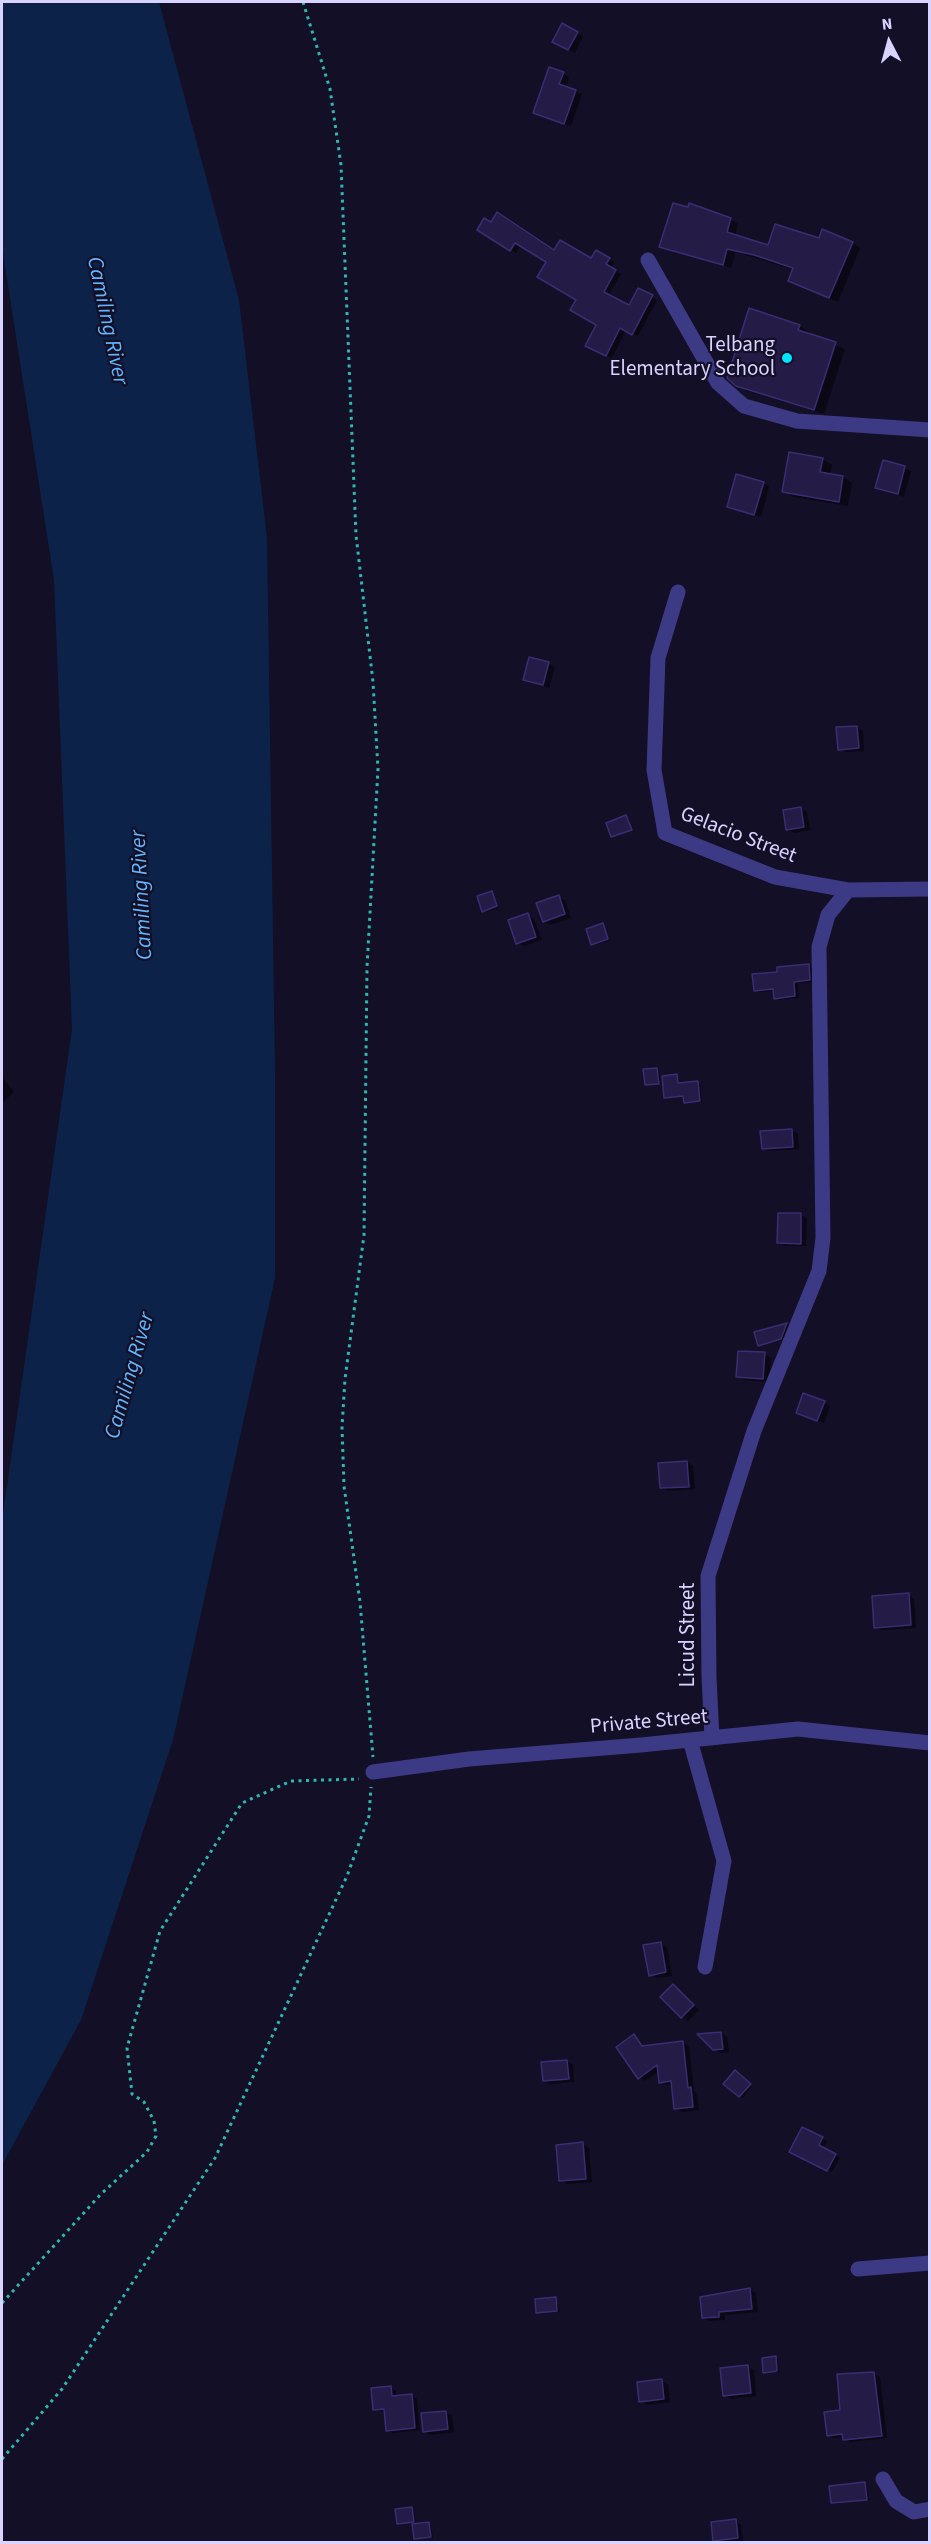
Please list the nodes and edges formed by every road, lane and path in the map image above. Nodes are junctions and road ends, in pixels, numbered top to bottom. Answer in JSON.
{"nodes":[{"id":1,"x":303,"y":2,"type":"edge"},
{"id":2,"x":648,"y":260,"type":"dead end"},
{"id":3,"x":930,"y":430,"type":"edge"},
{"id":4,"x":678,"y":591,"type":"dead end"},
{"id":5,"x":930,"y":888,"type":"edge"},
{"id":6,"x":848,"y":890,"type":"junction"},
{"id":7,"x":712,"y":1738,"type":"junction"},
{"id":8,"x":690,"y":1740,"type":"junction"},
{"id":9,"x":930,"y":1743,"type":"edge"},
{"id":10,"x":372,"y":1777,"type":"junction"},
{"id":11,"x":705,"y":1967,"type":"dead end"},
{"id":12,"x":930,"y":2264,"type":"edge"},
{"id":13,"x":858,"y":2269,"type":"dead end"},
{"id":14,"x":2,"y":2303,"type":"edge"},
{"id":15,"x":2,"y":2459,"type":"edge"},
{"id":16,"x":883,"y":2479,"type":"dead end"},
{"id":17,"x":930,"y":2509,"type":"edge"}],
"edges":[{"from":1,"to":10,"type":"path"},
{"from":2,"to":3,"type":"street"},
{"from":4,"to":6,"type":"street","name":"Gelacio Street"},
{"from":5,"to":6,"type":"street","name":"Gelacio Street"},
{"from":6,"to":7,"type":"street","name":"Licud Street"},
{"from":7,"to":8,"type":"street","name":"Private Street"},
{"from":7,"to":9,"type":"street","name":"Private Street"},
{"from":8,"to":10,"type":"street","name":"Private Street"},
{"from":8,"to":11,"type":"street"},
{"from":10,"to":14,"type":"path"},
{"from":10,"to":15,"type":"path"},
{"from":12,"to":13,"type":"street"},
{"from":16,"to":17,"type":"street"}]}
